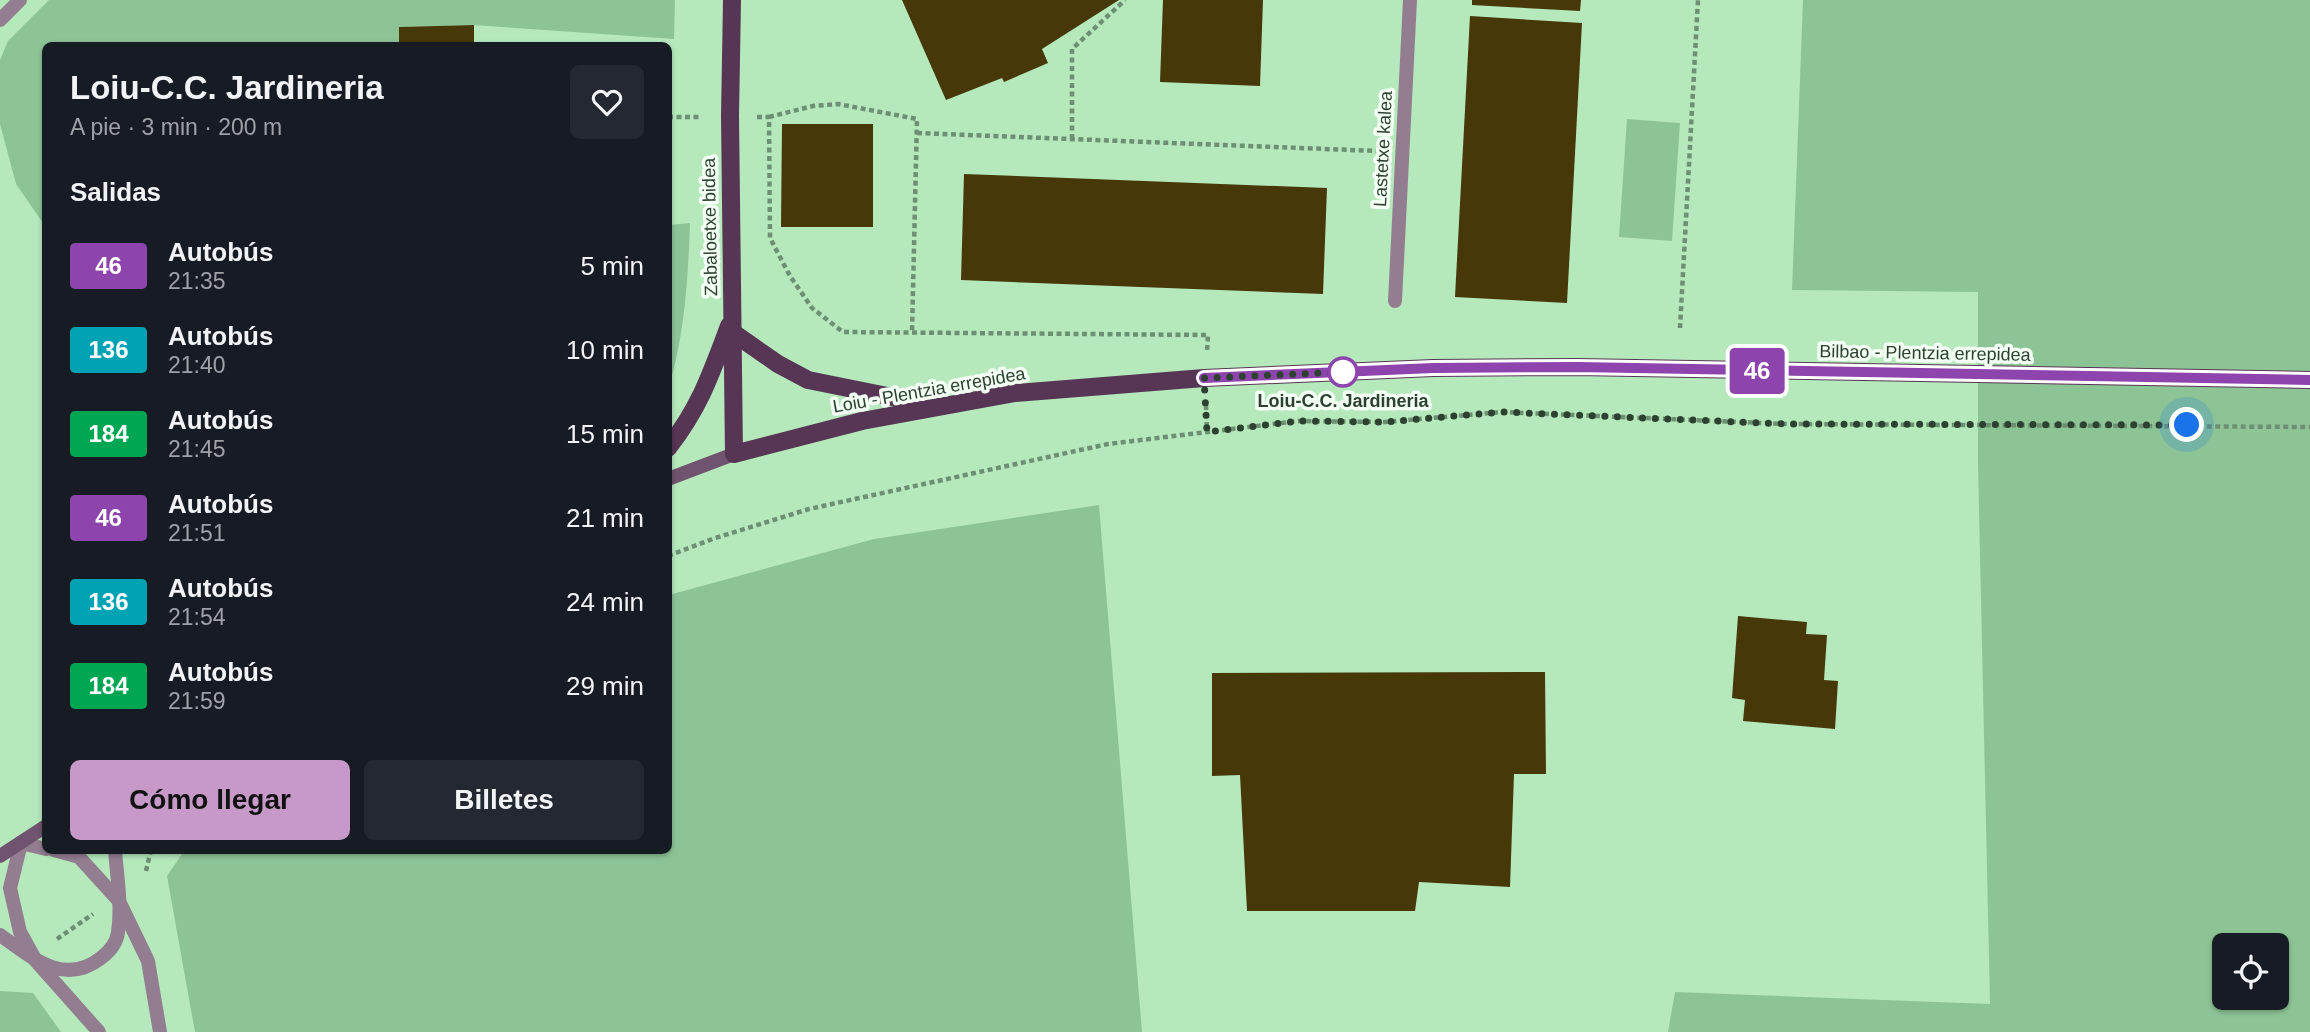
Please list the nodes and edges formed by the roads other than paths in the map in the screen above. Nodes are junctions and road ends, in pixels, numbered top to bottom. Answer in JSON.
{"nodes":[{"id":1,"x":20,"y":0,"type":"edge"},
{"id":2,"x":732,"y":0,"type":"edge"},
{"id":3,"x":1410,"y":0,"type":"edge"},
{"id":4,"x":0,"y":20,"type":"edge"},
{"id":5,"x":1395,"y":301,"type":"dead end"},
{"id":6,"x":732,"y":324,"type":"junction"},
{"id":7,"x":1204,"y":378,"type":"joint"},
{"id":8,"x":2310,"y":380,"type":"edge"},
{"id":9,"x":942,"y":407,"type":"junction"},
{"id":10,"x":672,"y":443,"type":"edge"},
{"id":11,"x":734,"y":454,"type":"junction"},
{"id":12,"x":672,"y":478,"type":"edge"},
{"id":13,"x":42,"y":829,"type":"edge"},
{"id":14,"x":21,"y":843,"type":"junction"},
{"id":15,"x":42,"y":848,"type":"edge"},
{"id":16,"x":68,"y":854,"type":"edge"},
{"id":17,"x":115,"y":854,"type":"edge"},
{"id":18,"x":0,"y":856,"type":"edge"},
{"id":19,"x":119,"y":901,"type":"junction"},
{"id":20,"x":0,"y":935,"type":"edge"},
{"id":21,"x":36,"y":961,"type":"junction"},
{"id":22,"x":99,"y":1032,"type":"edge"},
{"id":23,"x":160,"y":1032,"type":"edge"}],
"edges":[{"from":1,"to":4,"type":"street"},
{"from":2,"to":6,"type":"main road","name":"Zabaloetxe bidea"},
{"from":3,"to":5,"type":"street","name":"Lastetxe kalea"},
{"from":6,"to":9,"type":"main road"},
{"from":6,"to":10,"type":"main road"},
{"from":6,"to":11,"type":"main road","name":"Zabaloetxe bidea"},
{"from":7,"to":8,"type":"main road","name":"Bilbao - Plentzia errepidea"},
{"from":7,"to":9,"type":"main road","name":"Loiu - Plentzia errepidea"},
{"from":9,"to":11,"type":"main road","name":"Loiu - Plentzia errepidea"},
{"from":11,"to":12,"type":"main road","name":"Loiu - Plentzia errepidea"},
{"from":13,"to":14,"type":"main road"},
{"from":14,"to":15,"type":"street"},
{"from":14,"to":18,"type":"main road"},
{"from":14,"to":21,"type":"street"},
{"from":16,"to":19,"type":"street"},
{"from":17,"to":19,"type":"street"},
{"from":19,"to":21,"type":"street"},
{"from":19,"to":23,"type":"street"},
{"from":20,"to":21,"type":"street"},
{"from":21,"to":22,"type":"street"}]}
